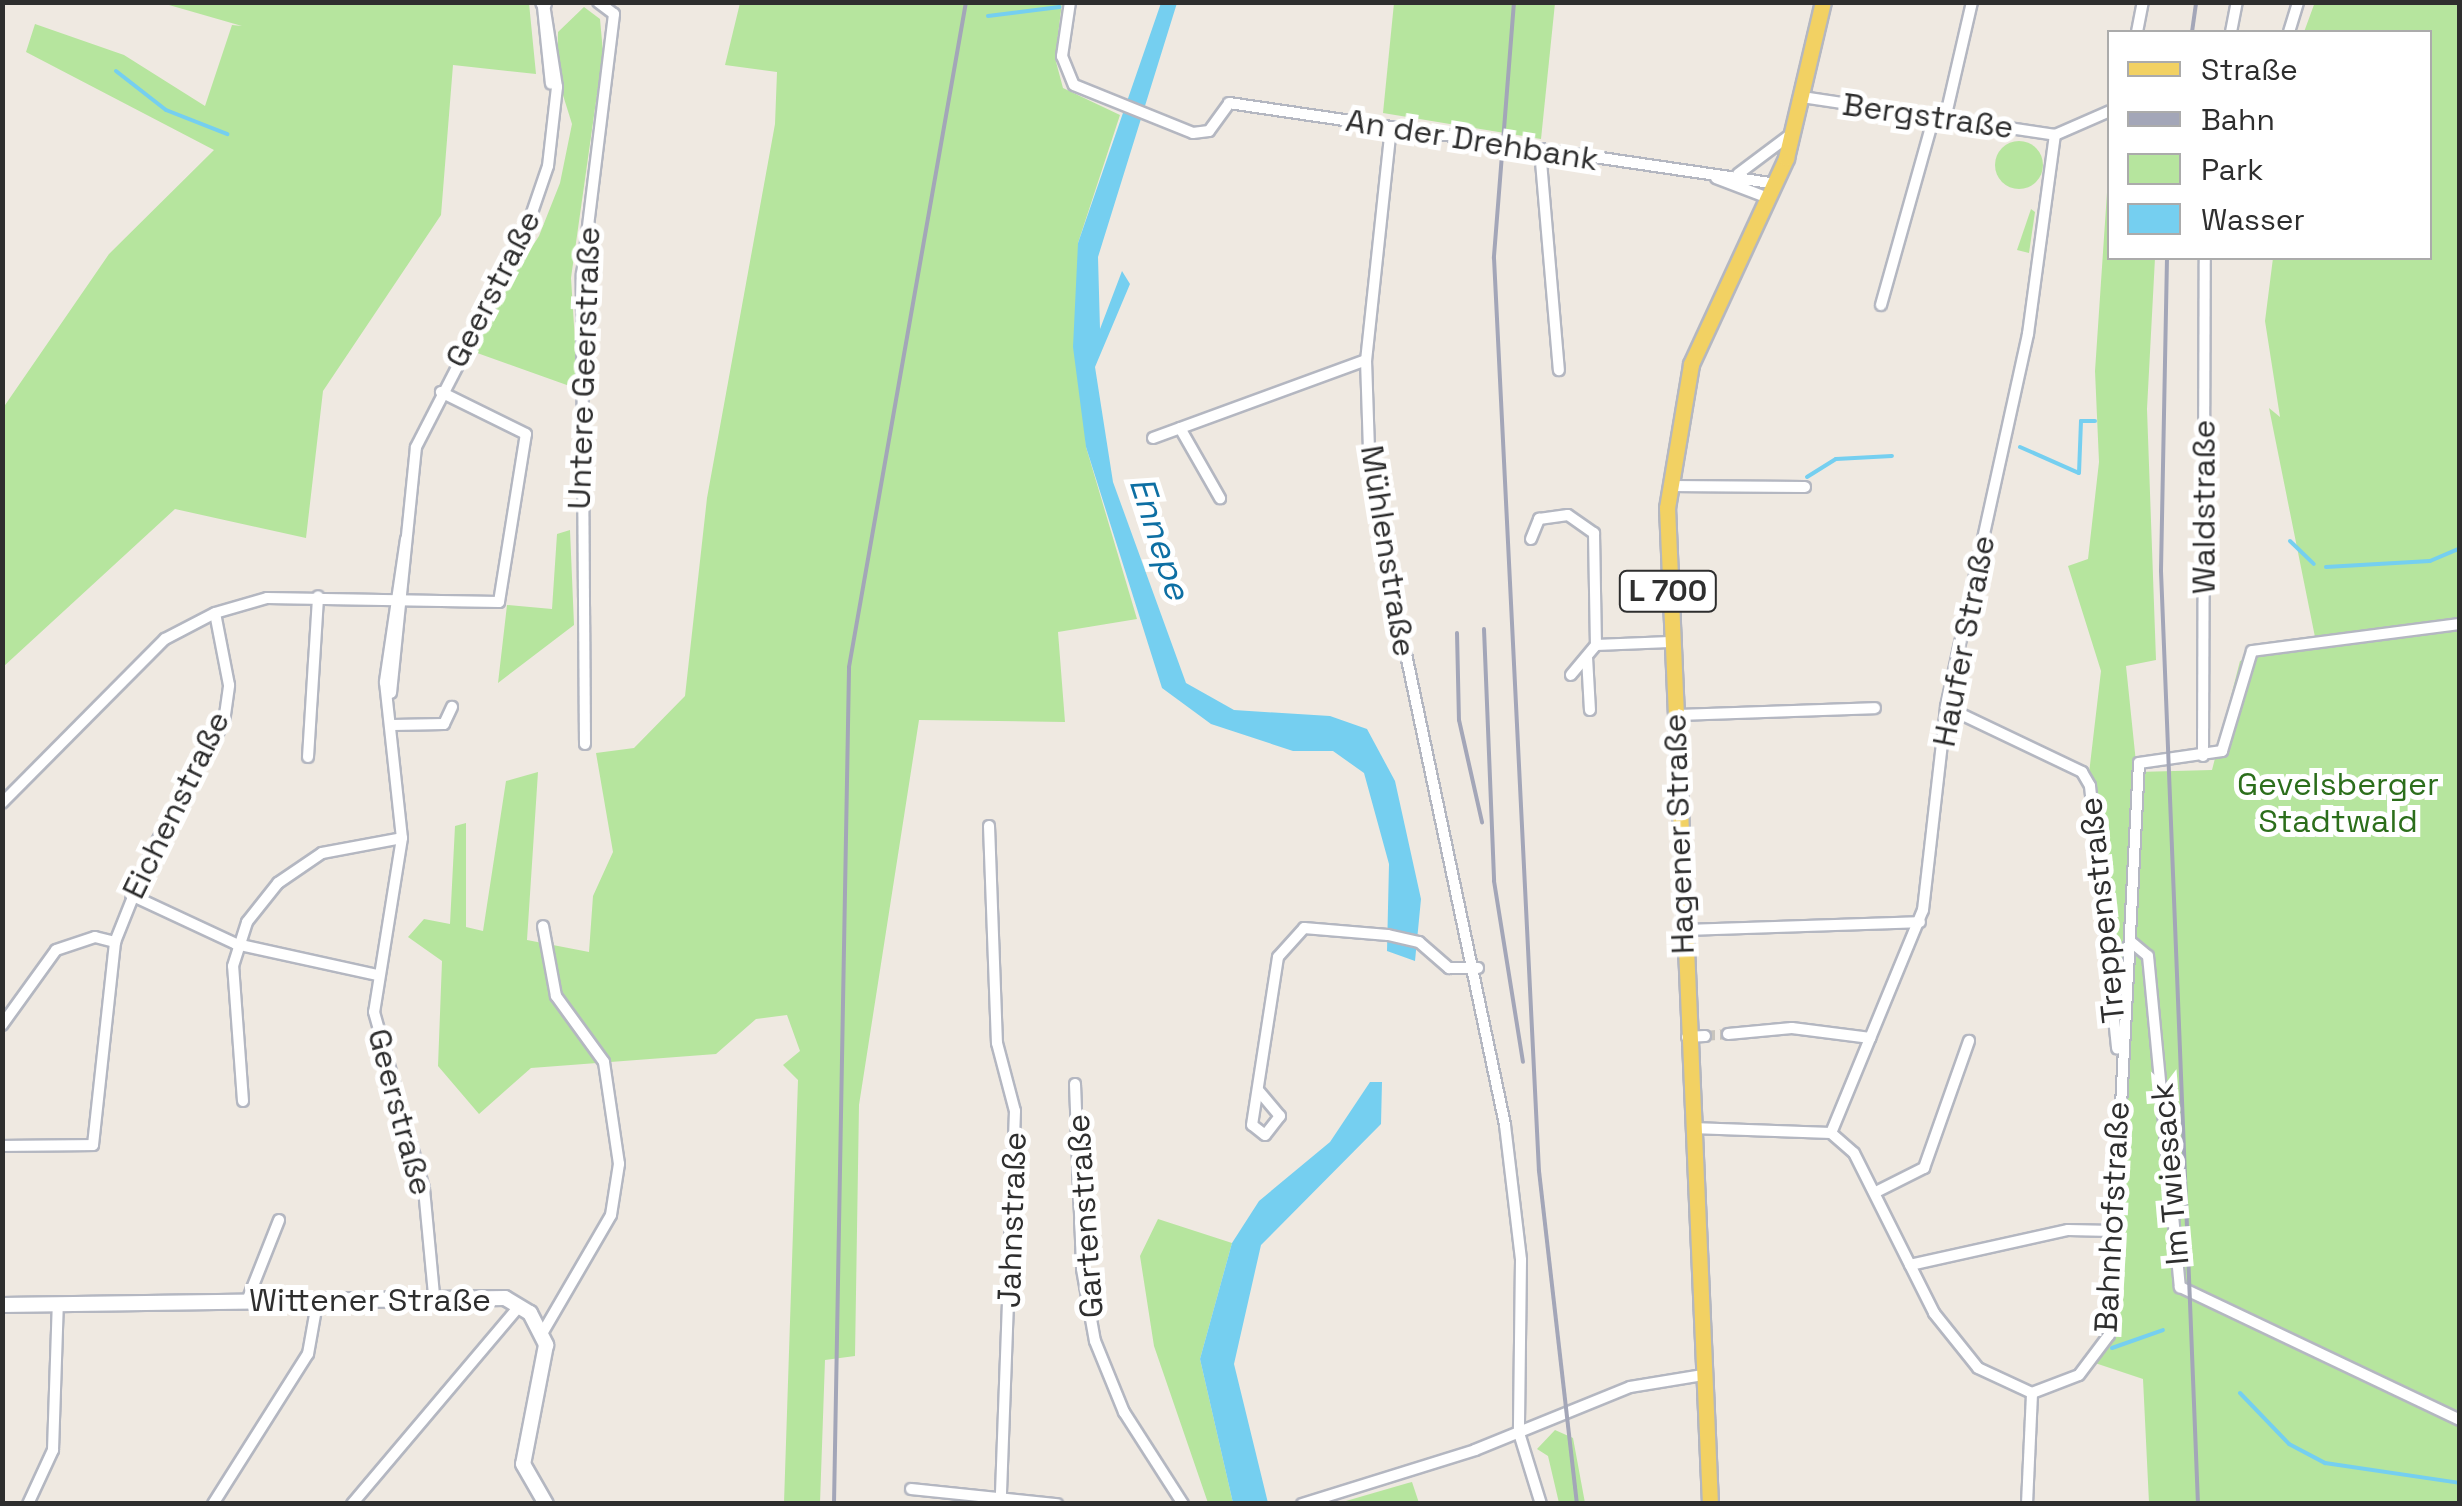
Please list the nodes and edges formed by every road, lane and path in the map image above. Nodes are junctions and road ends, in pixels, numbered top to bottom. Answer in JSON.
{"nodes":[{"id":1,"x":598,"y":2,"type":"edge"},
{"id":2,"x":1070,"y":2,"type":"edge"},
{"id":3,"x":1822,"y":2,"type":"edge"},
{"id":4,"x":1972,"y":2,"type":"edge"},
{"id":5,"x":2143,"y":2,"type":"edge"},
{"id":6,"x":2237,"y":2,"type":"edge"},
{"id":7,"x":2298,"y":2,"type":"edge"},
{"id":8,"x":544,"y":3,"type":"edge"},
{"id":9,"x":2137,"y":30,"type":"edge"},
{"id":10,"x":2231,"y":30,"type":"edge"},
{"id":11,"x":2290,"y":30,"type":"edge"},
{"id":12,"x":1802,"y":97,"type":"junction"},
{"id":13,"x":2107,"y":113,"type":"edge"},
{"id":14,"x":1940,"y":118,"type":"junction"},
{"id":15,"x":1392,"y":127,"type":"junction"},
{"id":16,"x":1790,"y":135,"type":"junction"},
{"id":17,"x":2055,"y":136,"type":"junction"},
{"id":18,"x":1540,"y":150,"type":"junction"},
{"id":19,"x":1737,"y":174,"type":"junction"},
{"id":20,"x":1715,"y":178,"type":"junction"},
{"id":21,"x":1766,"y":190,"type":"junction"},
{"id":22,"x":2206,"y":260,"type":"edge"},
{"id":23,"x":1881,"y":305,"type":"dead end"},
{"id":24,"x":1366,"y":360,"type":"junction"},
{"id":25,"x":1559,"y":370,"type":"dead end"},
{"id":26,"x":441,"y":392,"type":"junction"},
{"id":27,"x":1180,"y":428,"type":"junction"},
{"id":28,"x":1153,"y":438,"type":"dead end"},
{"id":29,"x":1669,"y":486,"type":"junction"},
{"id":30,"x":1805,"y":487,"type":"dead end"},
{"id":31,"x":1220,"y":498,"type":"dead end"},
{"id":32,"x":1531,"y":539,"type":"dead end"},
{"id":33,"x":318,"y":596,"type":"junction"},
{"id":34,"x":397,"y":596,"type":"junction"},
{"id":35,"x":215,"y":613,"type":"junction"},
{"id":36,"x":2460,"y":624,"type":"edge"},
{"id":37,"x":1670,"y":642,"type":"junction"},
{"id":38,"x":1596,"y":645,"type":"junction"},
{"id":39,"x":1587,"y":656,"type":"junction"},
{"id":40,"x":1571,"y":675,"type":"dead end"},
{"id":41,"x":452,"y":707,"type":"dead end"},
{"id":42,"x":1946,"y":707,"type":"junction"},
{"id":43,"x":1875,"y":708,"type":"dead end"},
{"id":44,"x":1590,"y":710,"type":"dead end"},
{"id":45,"x":1676,"y":715,"type":"junction"},
{"id":46,"x":393,"y":725,"type":"junction"},
{"id":47,"x":584,"y":744,"type":"dead end"},
{"id":48,"x":2203,"y":756,"type":"junction"},
{"id":49,"x":308,"y":758,"type":"dead end"},
{"id":50,"x":2,"y":804,"type":"edge"},
{"id":51,"x":990,"y":826,"type":"dead end"},
{"id":52,"x":402,"y":838,"type":"junction"},
{"id":53,"x":131,"y":895,"type":"junction"},
{"id":54,"x":1920,"y":922,"type":"junction"},
{"id":55,"x":544,"y":926,"type":"dead end"},
{"id":56,"x":1682,"y":930,"type":"junction"},
{"id":57,"x":115,"y":942,"type":"junction"},
{"id":58,"x":2130,"y":942,"type":"junction"},
{"id":59,"x":236,"y":944,"type":"junction"},
{"id":60,"x":1478,"y":968,"type":"junction"},
{"id":61,"x":377,"y":975,"type":"junction"},
{"id":62,"x":2,"y":1025,"type":"edge"},
{"id":63,"x":1728,"y":1034,"type":"tunnel mouth"},
{"id":64,"x":1706,"y":1036,"type":"tunnel mouth"},
{"id":65,"x":1688,"y":1038,"type":"junction"},
{"id":66,"x":1870,"y":1038,"type":"junction"},
{"id":67,"x":1970,"y":1041,"type":"dead end"},
{"id":68,"x":2120,"y":1080,"type":"junction"},
{"id":69,"x":1075,"y":1084,"type":"dead end"},
{"id":70,"x":1258,"y":1090,"type":"dead end"},
{"id":71,"x":243,"y":1101,"type":"dead end"},
{"id":72,"x":1692,"y":1128,"type":"junction"},
{"id":73,"x":1831,"y":1133,"type":"junction"},
{"id":74,"x":2,"y":1146,"type":"edge"},
{"id":75,"x":1876,"y":1192,"type":"junction"},
{"id":76,"x":279,"y":1220,"type":"dead end"},
{"id":77,"x":2113,"y":1231,"type":"junction"},
{"id":78,"x":1910,"y":1265,"type":"junction"},
{"id":79,"x":434,"y":1294,"type":"junction"},
{"id":80,"x":318,"y":1298,"type":"junction"},
{"id":81,"x":247,"y":1301,"type":"junction"},
{"id":82,"x":58,"y":1303,"type":"junction"},
{"id":83,"x":2,"y":1305,"type":"edge"},
{"id":84,"x":520,"y":1306,"type":"junction"},
{"id":85,"x":543,"y":1332,"type":"junction"},
{"id":86,"x":1703,"y":1375,"type":"junction"},
{"id":87,"x":2032,"y":1393,"type":"junction"},
{"id":88,"x":2460,"y":1420,"type":"edge"},
{"id":89,"x":1519,"y":1434,"type":"junction"},
{"id":90,"x":910,"y":1489,"type":"dead end"},
{"id":91,"x":996,"y":1499,"type":"edge"},
{"id":92,"x":28,"y":1504,"type":"edge"},
{"id":93,"x":213,"y":1504,"type":"edge"},
{"id":94,"x":352,"y":1504,"type":"edge"},
{"id":95,"x":546,"y":1504,"type":"edge"},
{"id":96,"x":1056,"y":1504,"type":"edge"},
{"id":97,"x":1183,"y":1504,"type":"edge"},
{"id":98,"x":1302,"y":1504,"type":"edge"},
{"id":99,"x":1540,"y":1504,"type":"edge"},
{"id":100,"x":1710,"y":1504,"type":"edge"},
{"id":101,"x":2027,"y":1504,"type":"edge"}],
"edges":[{"from":1,"to":47,"type":"street","name":"Untere Geerstraße"},
{"from":2,"to":15,"type":"street","name":"An der Drehbank"},
{"from":3,"to":12,"type":"main road","name":"Hagener Straße","number":"L 700"},
{"from":4,"to":14,"type":"street"},
{"from":5,"to":9,"type":"street"},
{"from":6,"to":10,"type":"street"},
{"from":7,"to":11,"type":"street"},
{"from":8,"to":26,"type":"street","name":"Geerstraße"},
{"from":12,"to":14,"type":"street","name":"Bergstraße"},
{"from":12,"to":16,"type":"main road","name":"Hagener Straße","number":"L 700"},
{"from":13,"to":17,"type":"street"},
{"from":14,"to":17,"type":"street","name":"Bergstraße"},
{"from":14,"to":23,"type":"street"},
{"from":15,"to":18,"type":"street","name":"An der Drehbank"},
{"from":15,"to":24,"type":"street","name":"Mühlenstraße"},
{"from":16,"to":19,"type":"street","name":"An der Drehbank"},
{"from":16,"to":21,"type":"main road","name":"Hagener Straße","number":"L 700"},
{"from":17,"to":42,"type":"street","name":"Haufer Straße"},
{"from":18,"to":20,"type":"street","name":"An der Drehbank"},
{"from":18,"to":25,"type":"street"},
{"from":19,"to":20,"type":"street","name":"An der Drehbank"},
{"from":19,"to":21,"type":"street","name":"An der Drehbank"},
{"from":20,"to":21,"type":"street","name":"An der Drehbank"},
{"from":21,"to":29,"type":"main road","name":"Hagener Straße","number":"L 700"},
{"from":22,"to":48,"type":"street","name":"Waldstraße"},
{"from":24,"to":27,"type":"street"},
{"from":24,"to":60,"type":"street","name":"Mühlenstraße"},
{"from":26,"to":34,"type":"street","name":"Geerstraße"},
{"from":26,"to":34,"type":"street"},
{"from":27,"to":28,"type":"street"},
{"from":27,"to":31,"type":"street"},
{"from":29,"to":30,"type":"street"},
{"from":29,"to":37,"type":"main road","name":"Hagener Straße","number":"L 700"},
{"from":32,"to":38,"type":"street"},
{"from":33,"to":34,"type":"street"},
{"from":33,"to":35,"type":"street"},
{"from":33,"to":49,"type":"street"},
{"from":34,"to":46,"type":"street","name":"Geerstraße"},
{"from":35,"to":50,"type":"street"},
{"from":35,"to":53,"type":"street","name":"Eichenstraße"},
{"from":36,"to":48,"type":"street"},
{"from":37,"to":38,"type":"street"},
{"from":37,"to":45,"type":"main road","name":"Hagener Straße","number":"L 700"},
{"from":38,"to":39,"type":"street"},
{"from":39,"to":40,"type":"street"},
{"from":39,"to":44,"type":"street"},
{"from":41,"to":46,"type":"street"},
{"from":42,"to":54,"type":"street","name":"Haufer Straße"},
{"from":42,"to":68,"type":"street","name":"Treppenstraße"},
{"from":43,"to":45,"type":"street"},
{"from":45,"to":56,"type":"main road","name":"Hagener Straße","number":"L 700"},
{"from":46,"to":52,"type":"street","name":"Geerstraße"},
{"from":48,"to":58,"type":"street","name":"Bahnhofstraße"},
{"from":51,"to":91,"type":"street","name":"Jahnstraße"},
{"from":52,"to":59,"type":"street"},
{"from":52,"to":61,"type":"street","name":"Geerstraße"},
{"from":53,"to":57,"type":"street","name":"Eichenstraße"},
{"from":53,"to":59,"type":"street"},
{"from":54,"to":56,"type":"street"},
{"from":54,"to":66,"type":"street","name":"Haufer Straße"},
{"from":55,"to":85,"type":"street"},
{"from":56,"to":65,"type":"main road","name":"Hagener Straße","number":"L 700"},
{"from":57,"to":62,"type":"street"},
{"from":57,"to":74,"type":"street","name":"Eichenstraße"},
{"from":58,"to":68,"type":"street","name":"Bahnhofstraße"},
{"from":58,"to":88,"type":"street","name":"Im Twiesack"},
{"from":59,"to":61,"type":"street"},
{"from":59,"to":71,"type":"street"},
{"from":60,"to":70,"type":"street"},
{"from":60,"to":89,"type":"street","name":"Mühlenstraße"},
{"from":61,"to":79,"type":"street","name":"Geerstraße"},
{"from":63,"to":66,"type":"street"},
{"from":64,"to":65,"type":"street"},
{"from":65,"to":72,"type":"main road","name":"Hagener Straße","number":"L 700"},
{"from":66,"to":73,"type":"street","name":"Haufer Straße"},
{"from":67,"to":75,"type":"street"},
{"from":68,"to":77,"type":"street","name":"Bahnhofstraße"},
{"from":69,"to":97,"type":"street","name":"Gartenstraße"},
{"from":72,"to":73,"type":"street"},
{"from":72,"to":86,"type":"main road","name":"Hagener Straße","number":"L 700"},
{"from":73,"to":75,"type":"street"},
{"from":75,"to":78,"type":"street"},
{"from":76,"to":81,"type":"street"},
{"from":77,"to":78,"type":"street"},
{"from":77,"to":87,"type":"street","name":"Bahnhofstraße"},
{"from":78,"to":87,"type":"street"},
{"from":79,"to":80,"type":"main road","name":"Wittener Straße"},
{"from":79,"to":84,"type":"main road","name":"Wittener Straße"},
{"from":80,"to":81,"type":"main road","name":"Wittener Straße"},
{"from":80,"to":93,"type":"street"},
{"from":81,"to":82,"type":"main road","name":"Wittener Straße"},
{"from":82,"to":83,"type":"main road","name":"Wittener Straße"},
{"from":82,"to":92,"type":"street"},
{"from":84,"to":85,"type":"main road","name":"Wittener Straße"},
{"from":84,"to":94,"type":"street"},
{"from":85,"to":95,"type":"main road"},
{"from":86,"to":89,"type":"street"},
{"from":86,"to":100,"type":"main road","name":"Hagener Straße","number":"L 700"},
{"from":87,"to":101,"type":"street"},
{"from":89,"to":98,"type":"street"},
{"from":89,"to":99,"type":"street","name":"Mühlenstraße"},
{"from":90,"to":91,"type":"street"},
{"from":91,"to":96,"type":"street"}]}
